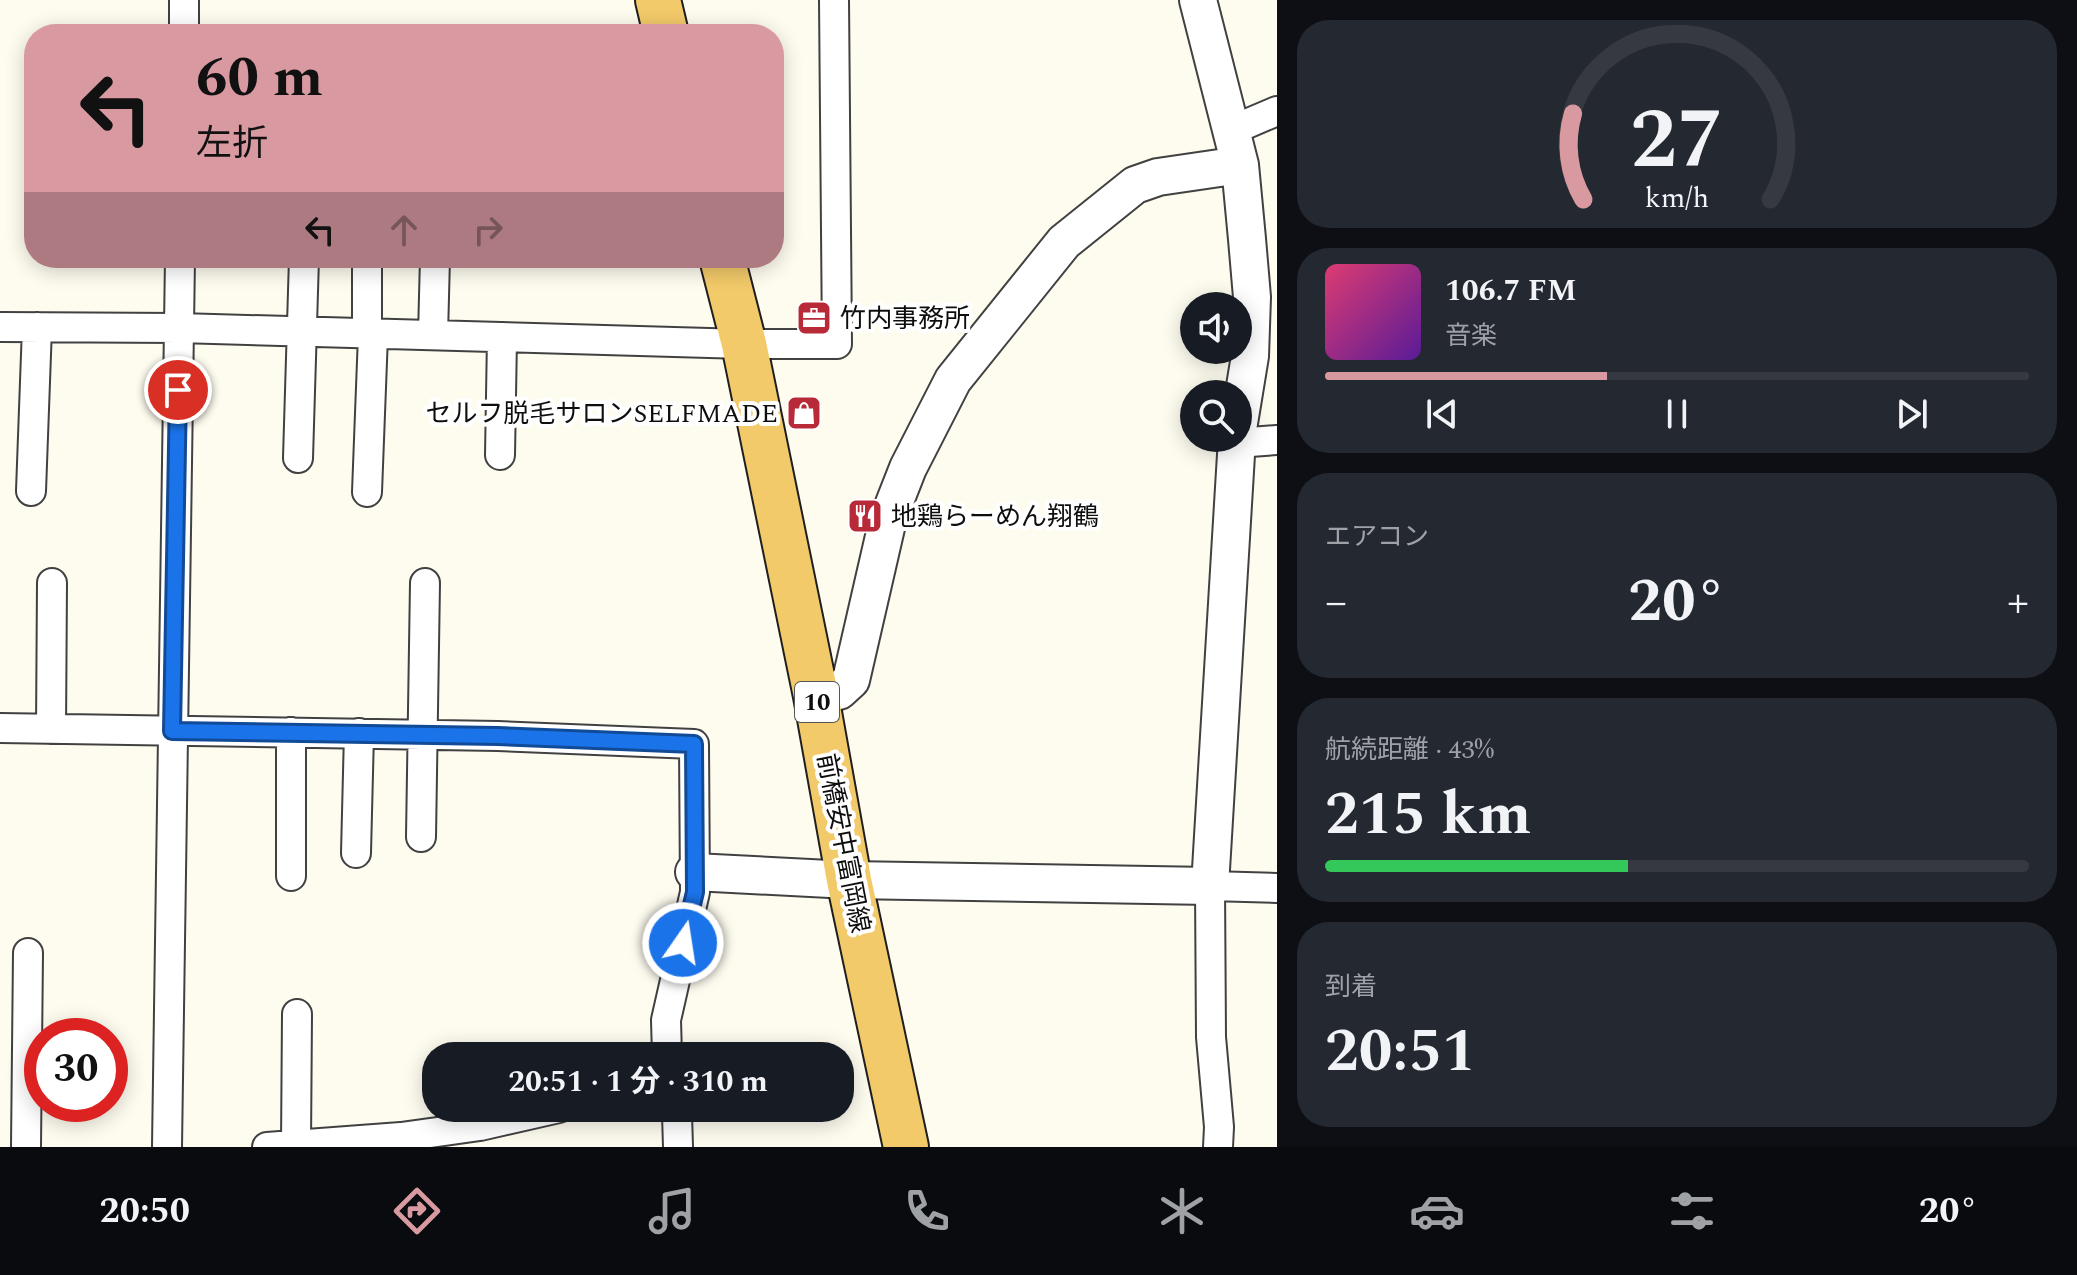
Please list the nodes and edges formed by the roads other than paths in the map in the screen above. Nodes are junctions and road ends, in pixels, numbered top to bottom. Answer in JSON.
{"nodes":[{"id":1,"x":184,"y":0,"type":"edge"},
{"id":2,"x":658,"y":0,"type":"edge"},
{"id":3,"x":834,"y":0,"type":"edge"},
{"id":4,"x":1198,"y":0,"type":"edge"},
{"id":5,"x":184,"y":24,"type":"edge"},
{"id":6,"x":664,"y":24,"type":"edge"},
{"id":7,"x":1277,"y":111,"type":"edge"},
{"id":8,"x":1230,"y":131,"type":"junction"},
{"id":9,"x":1240,"y":165,"type":"junction"},
{"id":10,"x":180,"y":268,"type":"edge"},
{"id":11,"x":304,"y":268,"type":"edge"},
{"id":12,"x":367,"y":268,"type":"edge"},
{"id":13,"x":435,"y":268,"type":"edge"},
{"id":14,"x":725,"y":268,"type":"edge"},
{"id":15,"x":0,"y":327,"type":"edge"},
{"id":16,"x":37,"y":327,"type":"junction"},
{"id":17,"x":179,"y":328,"type":"junction"},
{"id":18,"x":303,"y":333,"type":"junction"},
{"id":19,"x":370,"y":335,"type":"junction"},
{"id":20,"x":433,"y":335,"type":"junction"},
{"id":21,"x":502,"y":337,"type":"junction"},
{"id":22,"x":744,"y":344,"type":"junction"},
{"id":23,"x":1246,"y":380,"type":"edge"},
{"id":24,"x":1252,"y":438,"type":"edge"},
{"id":25,"x":1277,"y":440,"type":"edge"},
{"id":26,"x":1236,"y":452,"type":"edge"},
{"id":27,"x":500,"y":455,"type":"dead end"},
{"id":28,"x":298,"y":458,"type":"dead end"},
{"id":29,"x":31,"y":491,"type":"dead end"},
{"id":30,"x":367,"y":492,"type":"dead end"},
{"id":31,"x":52,"y":583,"type":"dead end"},
{"id":32,"x":425,"y":583,"type":"dead end"},
{"id":33,"x":816,"y":696,"type":"junction"},
{"id":34,"x":0,"y":728,"type":"edge"},
{"id":35,"x":51,"y":729,"type":"junction"},
{"id":36,"x":172,"y":731,"type":"junction"},
{"id":37,"x":291,"y":732,"type":"junction"},
{"id":38,"x":359,"y":733,"type":"junction"},
{"id":39,"x":422,"y":734,"type":"junction"},
{"id":40,"x":421,"y":837,"type":"dead end"},
{"id":41,"x":356,"y":853,"type":"dead end"},
{"id":42,"x":694,"y":872,"type":"junction"},
{"id":43,"x":291,"y":876,"type":"dead end"},
{"id":44,"x":849,"y":880,"type":"junction"},
{"id":45,"x":1210,"y":886,"type":"junction"},
{"id":46,"x":1277,"y":888,"type":"edge"},
{"id":47,"x":28,"y":953,"type":"dead end"},
{"id":48,"x":297,"y":1014,"type":"dead end"},
{"id":49,"x":667,"y":1042,"type":"edge"},
{"id":50,"x":520,"y":1122,"type":"edge"},
{"id":51,"x":677,"y":1122,"type":"edge"},
{"id":52,"x":481,"y":1136,"type":"edge"},
{"id":53,"x":296,"y":1145,"type":"edge"},
{"id":54,"x":331,"y":1145,"type":"edge"},
{"id":55,"x":26,"y":1147,"type":"edge"},
{"id":56,"x":167,"y":1147,"type":"edge"},
{"id":57,"x":267,"y":1147,"type":"edge"},
{"id":58,"x":678,"y":1147,"type":"edge"},
{"id":59,"x":906,"y":1147,"type":"edge"},
{"id":60,"x":1218,"y":1147,"type":"edge"}],
"edges":[{"from":1,"to":5,"type":"street"},
{"from":2,"to":6,"type":"main road"},
{"from":3,"to":22,"type":"street"},
{"from":4,"to":8,"type":"street"},
{"from":7,"to":8,"type":"street"},
{"from":8,"to":9,"type":"street"},
{"from":9,"to":23,"type":"street"},
{"from":9,"to":33,"type":"street"},
{"from":10,"to":17,"type":"street"},
{"from":11,"to":18,"type":"street"},
{"from":12,"to":19,"type":"street"},
{"from":13,"to":20,"type":"street"},
{"from":14,"to":22,"type":"main road","name":"前橋安中富岡線","number":"10"},
{"from":15,"to":16,"type":"street"},
{"from":16,"to":17,"type":"street"},
{"from":16,"to":29,"type":"street"},
{"from":17,"to":18,"type":"street"},
{"from":17,"to":36,"type":"street"},
{"from":18,"to":19,"type":"street"},
{"from":18,"to":28,"type":"street"},
{"from":19,"to":20,"type":"street"},
{"from":19,"to":30,"type":"street"},
{"from":20,"to":21,"type":"street"},
{"from":21,"to":22,"type":"street"},
{"from":21,"to":27,"type":"street"},
{"from":22,"to":33,"type":"main road","name":"前橋安中富岡線","number":"10"},
{"from":24,"to":25,"type":"street"},
{"from":26,"to":45,"type":"street"},
{"from":31,"to":35,"type":"street"},
{"from":32,"to":39,"type":"street"},
{"from":33,"to":44,"type":"main road","name":"前橋安中富岡線","number":"10"},
{"from":34,"to":35,"type":"street"},
{"from":35,"to":36,"type":"street"},
{"from":36,"to":37,"type":"street"},
{"from":36,"to":56,"type":"street"},
{"from":37,"to":38,"type":"street"},
{"from":37,"to":43,"type":"street"},
{"from":38,"to":39,"type":"street"},
{"from":38,"to":41,"type":"street"},
{"from":39,"to":40,"type":"street"},
{"from":39,"to":42,"type":"street"},
{"from":42,"to":44,"type":"street"},
{"from":42,"to":49,"type":"street"},
{"from":44,"to":45,"type":"street"},
{"from":44,"to":59,"type":"main road","name":"前橋安中富岡線","number":"10"},
{"from":45,"to":46,"type":"street"},
{"from":45,"to":60,"type":"street"},
{"from":47,"to":55,"type":"street"},
{"from":48,"to":53,"type":"street"},
{"from":50,"to":52,"type":"street"},
{"from":51,"to":58,"type":"street"},
{"from":52,"to":54,"type":"street"},
{"from":53,"to":54,"type":"street"},
{"from":53,"to":57,"type":"street"}]}
